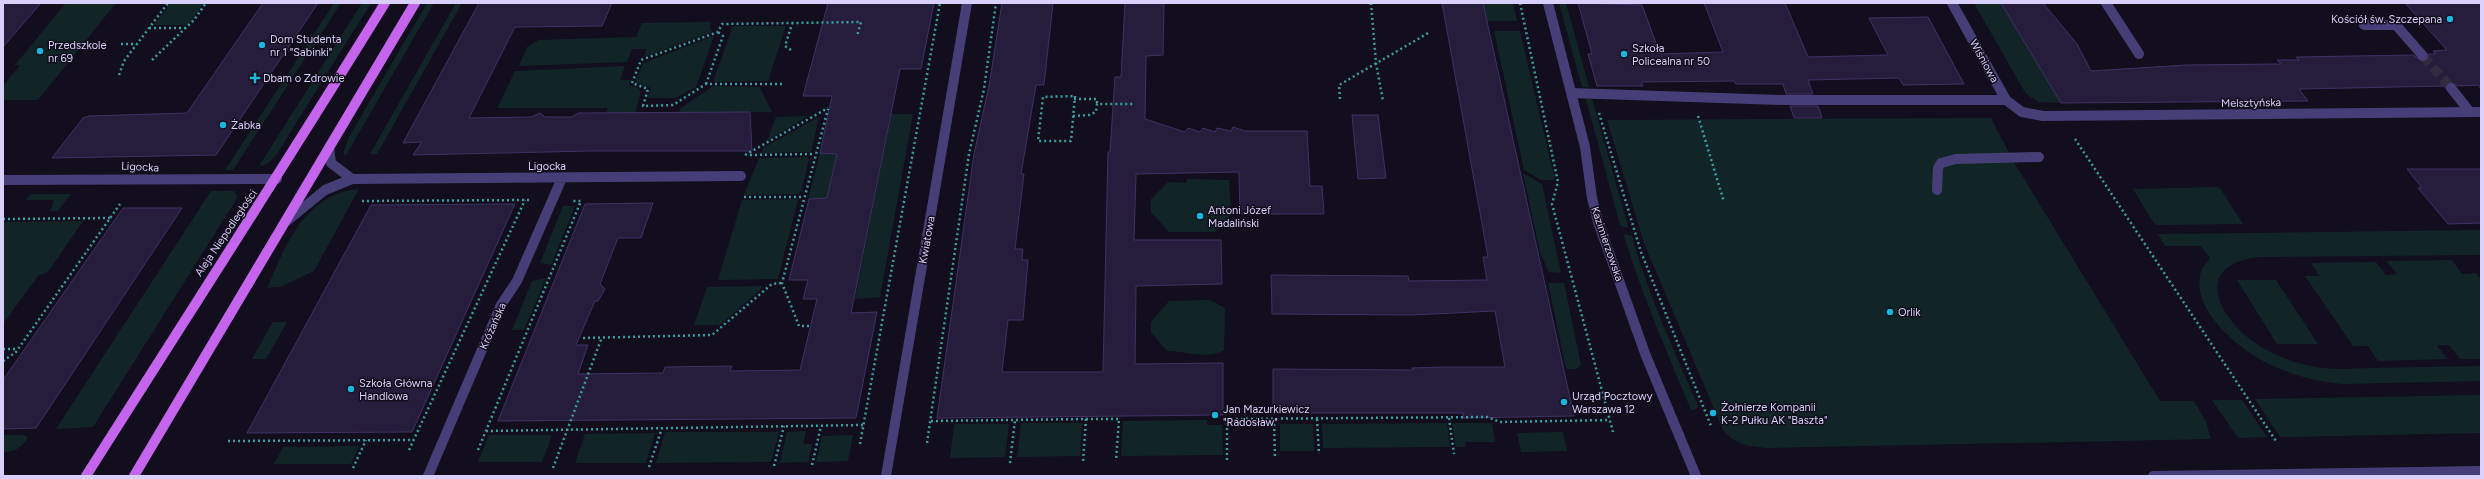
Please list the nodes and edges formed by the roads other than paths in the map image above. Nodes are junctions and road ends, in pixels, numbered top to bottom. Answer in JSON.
{"nodes":[{"id":1,"x":385,"y":3,"type":"edge"},
{"id":2,"x":415,"y":3,"type":"edge"},
{"id":3,"x":967,"y":3,"type":"edge"},
{"id":4,"x":1548,"y":3,"type":"edge"},
{"id":5,"x":1952,"y":3,"type":"edge"},
{"id":6,"x":2106,"y":3,"type":"edge"},
{"id":7,"x":2364,"y":25,"type":"dead end"},
{"id":8,"x":2139,"y":54,"type":"dead end"},
{"id":9,"x":2423,"y":56,"type":"tunnel mouth"},
{"id":10,"x":2451,"y":88,"type":"tunnel mouth"},
{"id":11,"x":1571,"y":93,"type":"junction"},
{"id":12,"x":2006,"y":100,"type":"junction"},
{"id":13,"x":2022,"y":112,"type":"joint"},
{"id":14,"x":2470,"y":112,"type":"junction"},
{"id":15,"x":2481,"y":112,"type":"edge"},
{"id":16,"x":329,"y":147,"type":"junction"},
{"id":17,"x":2039,"y":157,"type":"dead end"},
{"id":18,"x":741,"y":176,"type":"road end"},
{"id":19,"x":562,"y":178,"type":"junction"},
{"id":20,"x":277,"y":179,"type":"junction"},
{"id":21,"x":352,"y":179,"type":"junction"},
{"id":22,"x":3,"y":180,"type":"edge"},
{"id":23,"x":1936,"y":190,"type":"dead end"},
{"id":24,"x":283,"y":225,"type":"junction"},
{"id":25,"x":2481,"y":471,"type":"edge"},
{"id":26,"x":2253,"y":475,"type":"edge"},
{"id":27,"x":86,"y":476,"type":"edge"},
{"id":28,"x":134,"y":476,"type":"edge"},
{"id":29,"x":428,"y":476,"type":"edge"},
{"id":30,"x":886,"y":476,"type":"edge"},
{"id":31,"x":1696,"y":476,"type":"edge"},
{"id":32,"x":2153,"y":476,"type":"edge"}],
"edges":[{"from":1,"to":20,"type":"main road","name":"Aleja Niepodległości"},
{"from":2,"to":16,"type":"main road"},
{"from":3,"to":30,"type":"street","name":"Kwiatowa"},
{"from":4,"to":11,"type":"street","name":"Kazimierzowska"},
{"from":5,"to":12,"type":"street","name":"Wiśniowa"},
{"from":6,"to":8,"type":"street"},
{"from":7,"to":9,"type":"street"},
{"from":10,"to":14,"type":"street"},
{"from":11,"to":12,"type":"street"},
{"from":11,"to":31,"type":"street","name":"Kazimierzowska"},
{"from":12,"to":13,"type":"street","name":"Wiśniowa"},
{"from":13,"to":14,"type":"street","name":"Melsztyńska"},
{"from":14,"to":15,"type":"street","name":"Melsztyńska"},
{"from":16,"to":21,"type":"street"},
{"from":16,"to":24,"type":"main road"},
{"from":17,"to":23,"type":"street"},
{"from":18,"to":19,"type":"street","name":"Ligocka"},
{"from":19,"to":21,"type":"street","name":"Ligocka"},
{"from":19,"to":29,"type":"street","name":"Króżańska"},
{"from":20,"to":22,"type":"street","name":"Ligocka"},
{"from":20,"to":27,"type":"main road","name":"Aleja Niepodległości"},
{"from":21,"to":24,"type":"street","name":"Ligocka"},
{"from":24,"to":28,"type":"main road"},
{"from":25,"to":26,"type":"street"},
{"from":26,"to":32,"type":"street"}]}
